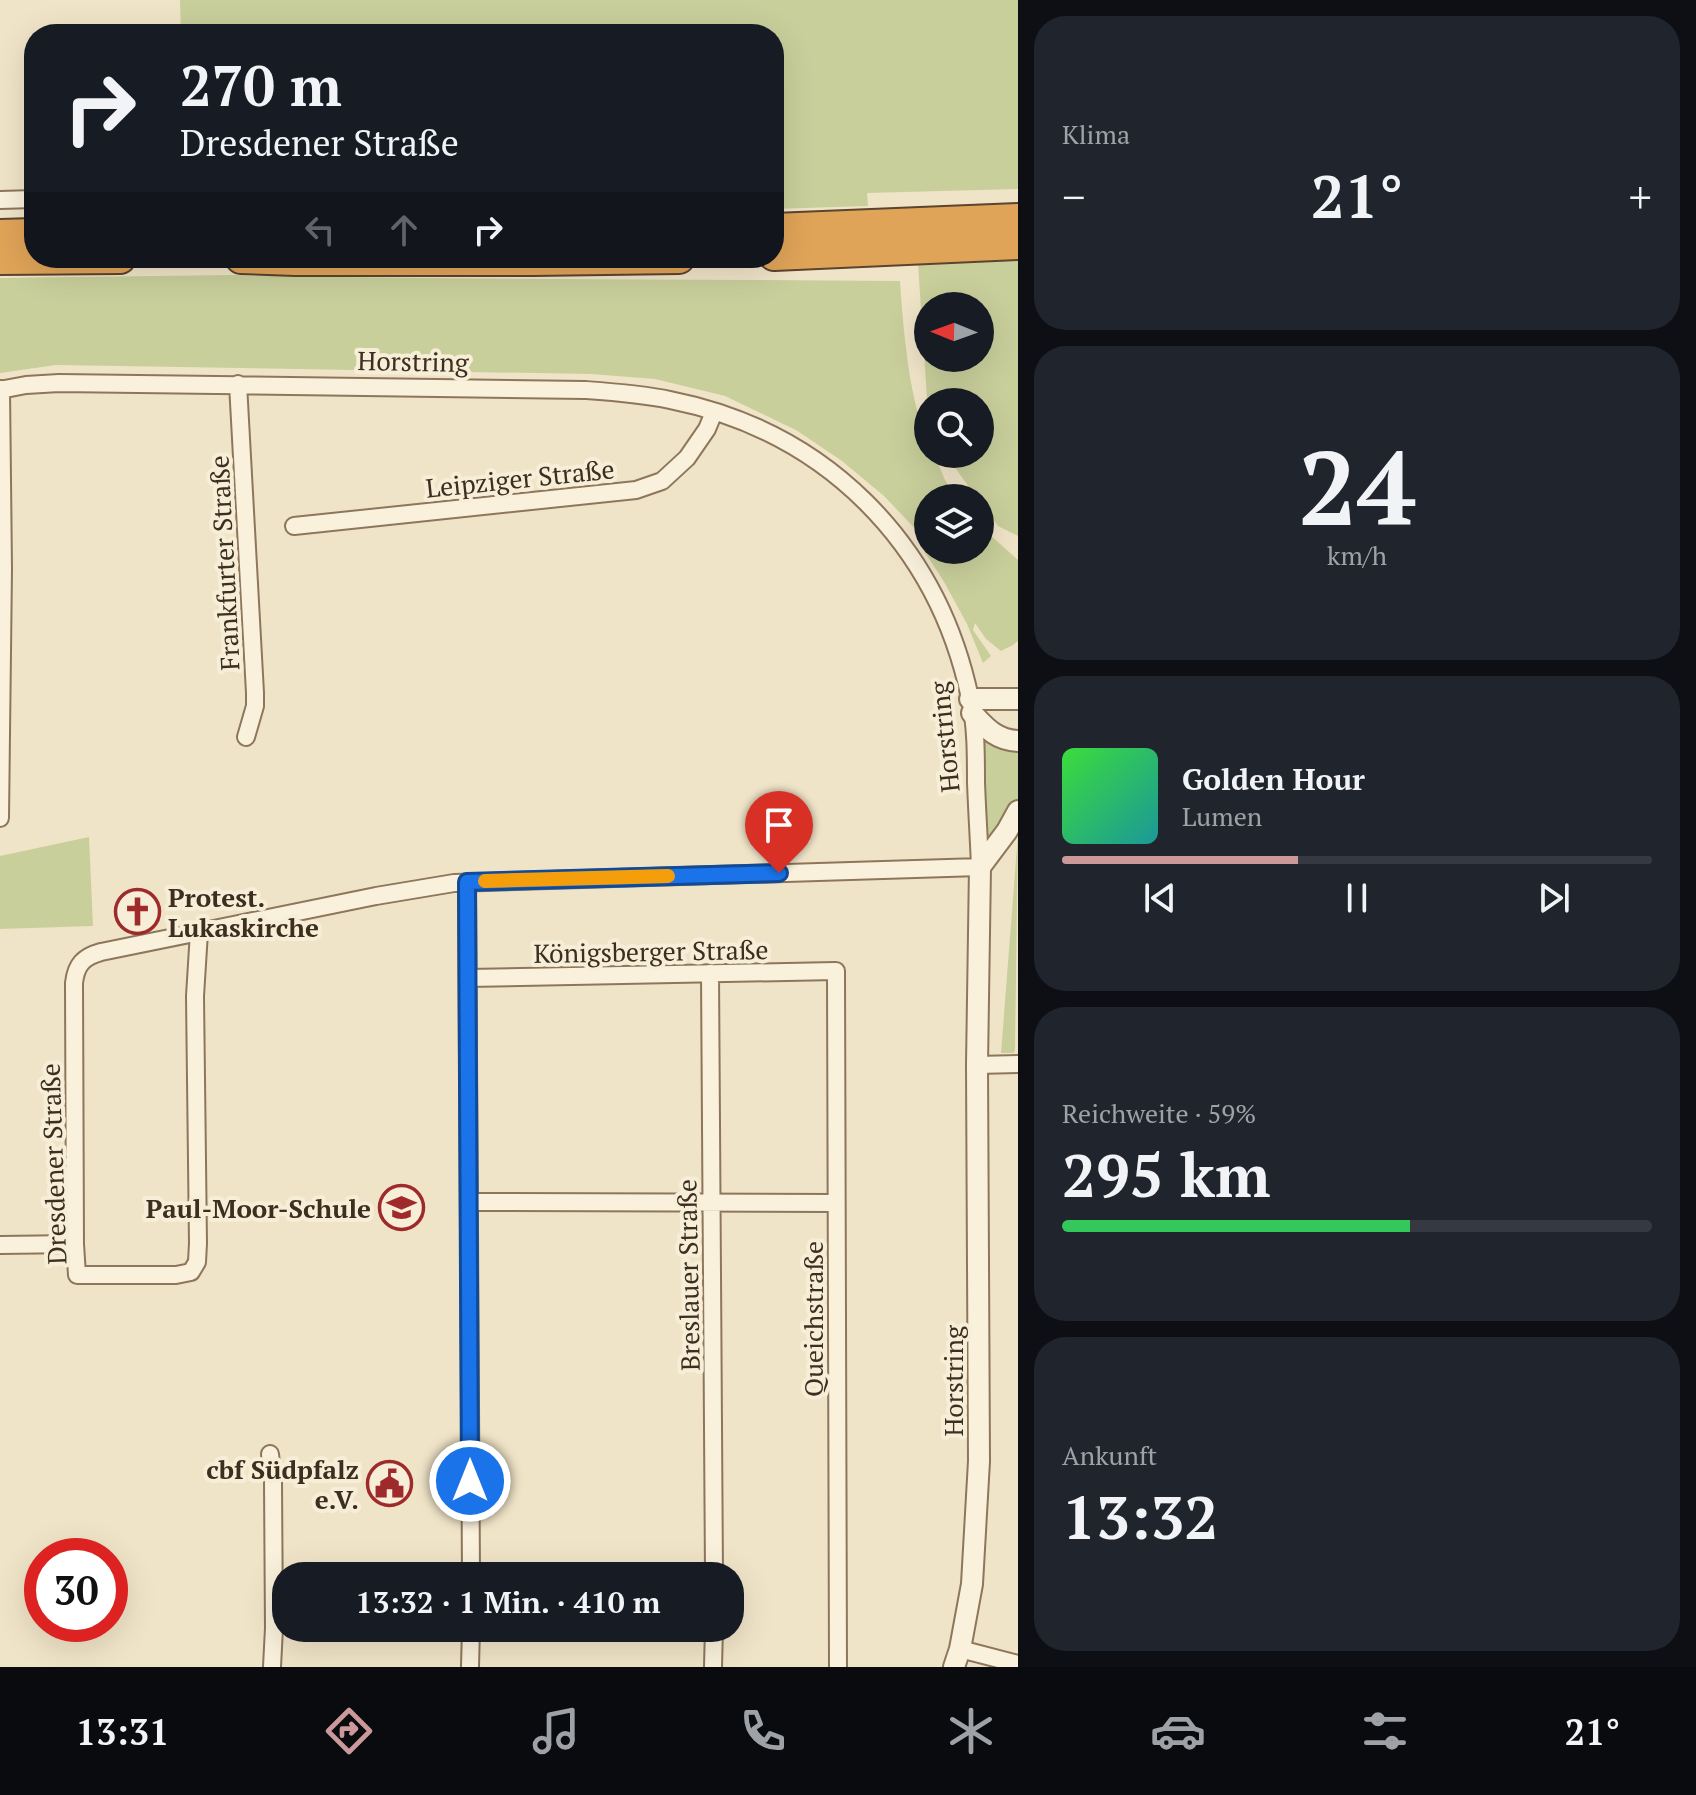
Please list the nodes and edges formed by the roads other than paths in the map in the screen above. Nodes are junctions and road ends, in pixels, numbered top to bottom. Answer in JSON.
{"nodes":[{"id":1,"x":24,"y":199,"type":"edge"},
{"id":2,"x":0,"y":200,"type":"edge"},
{"id":3,"x":1018,"y":219,"type":"edge"},
{"id":4,"x":784,"y":229,"type":"edge"},
{"id":5,"x":24,"y":234,"type":"edge"},
{"id":6,"x":0,"y":235,"type":"edge"},
{"id":7,"x":1018,"y":244,"type":"edge"},
{"id":8,"x":784,"y":255,"type":"edge"},
{"id":9,"x":0,"y":259,"type":"edge"},
{"id":10,"x":24,"y":259,"type":"edge"},
{"id":11,"x":238,"y":384,"type":"junction"},
{"id":12,"x":0,"y":389,"type":"edge"},
{"id":13,"x":714,"y":412,"type":"junction"},
{"id":14,"x":294,"y":526,"type":"dead end"},
{"id":15,"x":1018,"y":699,"type":"edge"},
{"id":16,"x":971,"y":706,"type":"junction"},
{"id":17,"x":246,"y":737,"type":"dead end"},
{"id":18,"x":1018,"y":741,"type":"edge"},
{"id":19,"x":1018,"y":811,"type":"edge"},
{"id":20,"x":0,"y":818,"type":"edge"},
{"id":21,"x":980,"y":867,"type":"junction"},
{"id":22,"x":467,"y":882,"type":"junction"},
{"id":23,"x":199,"y":932,"type":"junction"},
{"id":24,"x":836,"y":971,"type":"joint"},
{"id":25,"x":710,"y":973,"type":"junction"},
{"id":26,"x":468,"y":978,"type":"junction"},
{"id":27,"x":1018,"y":1064,"type":"edge"},
{"id":28,"x":977,"y":1065,"type":"junction"},
{"id":29,"x":469,"y":1202,"type":"junction"},
{"id":30,"x":711,"y":1203,"type":"junction"},
{"id":31,"x":836,"y":1203,"type":"junction"},
{"id":32,"x":75,"y":1244,"type":"junction"},
{"id":33,"x":0,"y":1245,"type":"edge"},
{"id":34,"x":270,"y":1454,"type":"dead end"},
{"id":35,"x":471,"y":1562,"type":"edge"},
{"id":36,"x":714,"y":1562,"type":"edge"},
{"id":37,"x":471,"y":1642,"type":"edge"},
{"id":38,"x":714,"y":1642,"type":"edge"},
{"id":39,"x":957,"y":1658,"type":"edge"},
{"id":40,"x":1018,"y":1664,"type":"edge"},
{"id":41,"x":272,"y":1667,"type":"edge"},
{"id":42,"x":470,"y":1667,"type":"edge"},
{"id":43,"x":713,"y":1667,"type":"edge"},
{"id":44,"x":838,"y":1667,"type":"edge"}],
"edges":[{"from":1,"to":2,"type":"street"},
{"from":3,"to":4,"type":"highway"},
{"from":5,"to":6,"type":"highway"},
{"from":7,"to":8,"type":"highway"},
{"from":9,"to":10,"type":"highway"},
{"from":11,"to":12,"type":"street","name":"Horstring"},
{"from":11,"to":13,"type":"street","name":"Horstring"},
{"from":11,"to":17,"type":"street","name":"Frankfurter Straße"},
{"from":12,"to":20,"type":"street"},
{"from":13,"to":14,"type":"street","name":"Leipziger Straße"},
{"from":13,"to":16,"type":"street","name":"Horstring"},
{"from":15,"to":16,"type":"street"},
{"from":16,"to":18,"type":"street"},
{"from":16,"to":21,"type":"street","name":"Horstring"},
{"from":19,"to":21,"type":"street"},
{"from":21,"to":22,"type":"street","name":"Dresdener Straße"},
{"from":21,"to":28,"type":"street","name":"Horstring"},
{"from":22,"to":23,"type":"street","name":"Dresdener Straße"},
{"from":22,"to":26,"type":"street"},
{"from":23,"to":32,"type":"street","name":"Dresdener Straße"},
{"from":23,"to":32,"type":"street","name":"Dresdener Straße"},
{"from":24,"to":25,"type":"street","name":"Königsberger Straße"},
{"from":24,"to":31,"type":"street","name":"Queichstraße"},
{"from":25,"to":26,"type":"street","name":"Königsberger Straße"},
{"from":25,"to":30,"type":"street","name":"Breslauer Straße"},
{"from":26,"to":29,"type":"street"},
{"from":27,"to":28,"type":"street"},
{"from":28,"to":39,"type":"street","name":"Horstring"},
{"from":29,"to":30,"type":"street"},
{"from":29,"to":35,"type":"street"},
{"from":30,"to":31,"type":"street"},
{"from":30,"to":36,"type":"street","name":"Breslauer Straße"},
{"from":31,"to":44,"type":"street","name":"Queichstraße"},
{"from":32,"to":33,"type":"street"},
{"from":34,"to":41,"type":"street"},
{"from":37,"to":42,"type":"street"},
{"from":38,"to":43,"type":"street"},
{"from":39,"to":40,"type":"street"}]}
